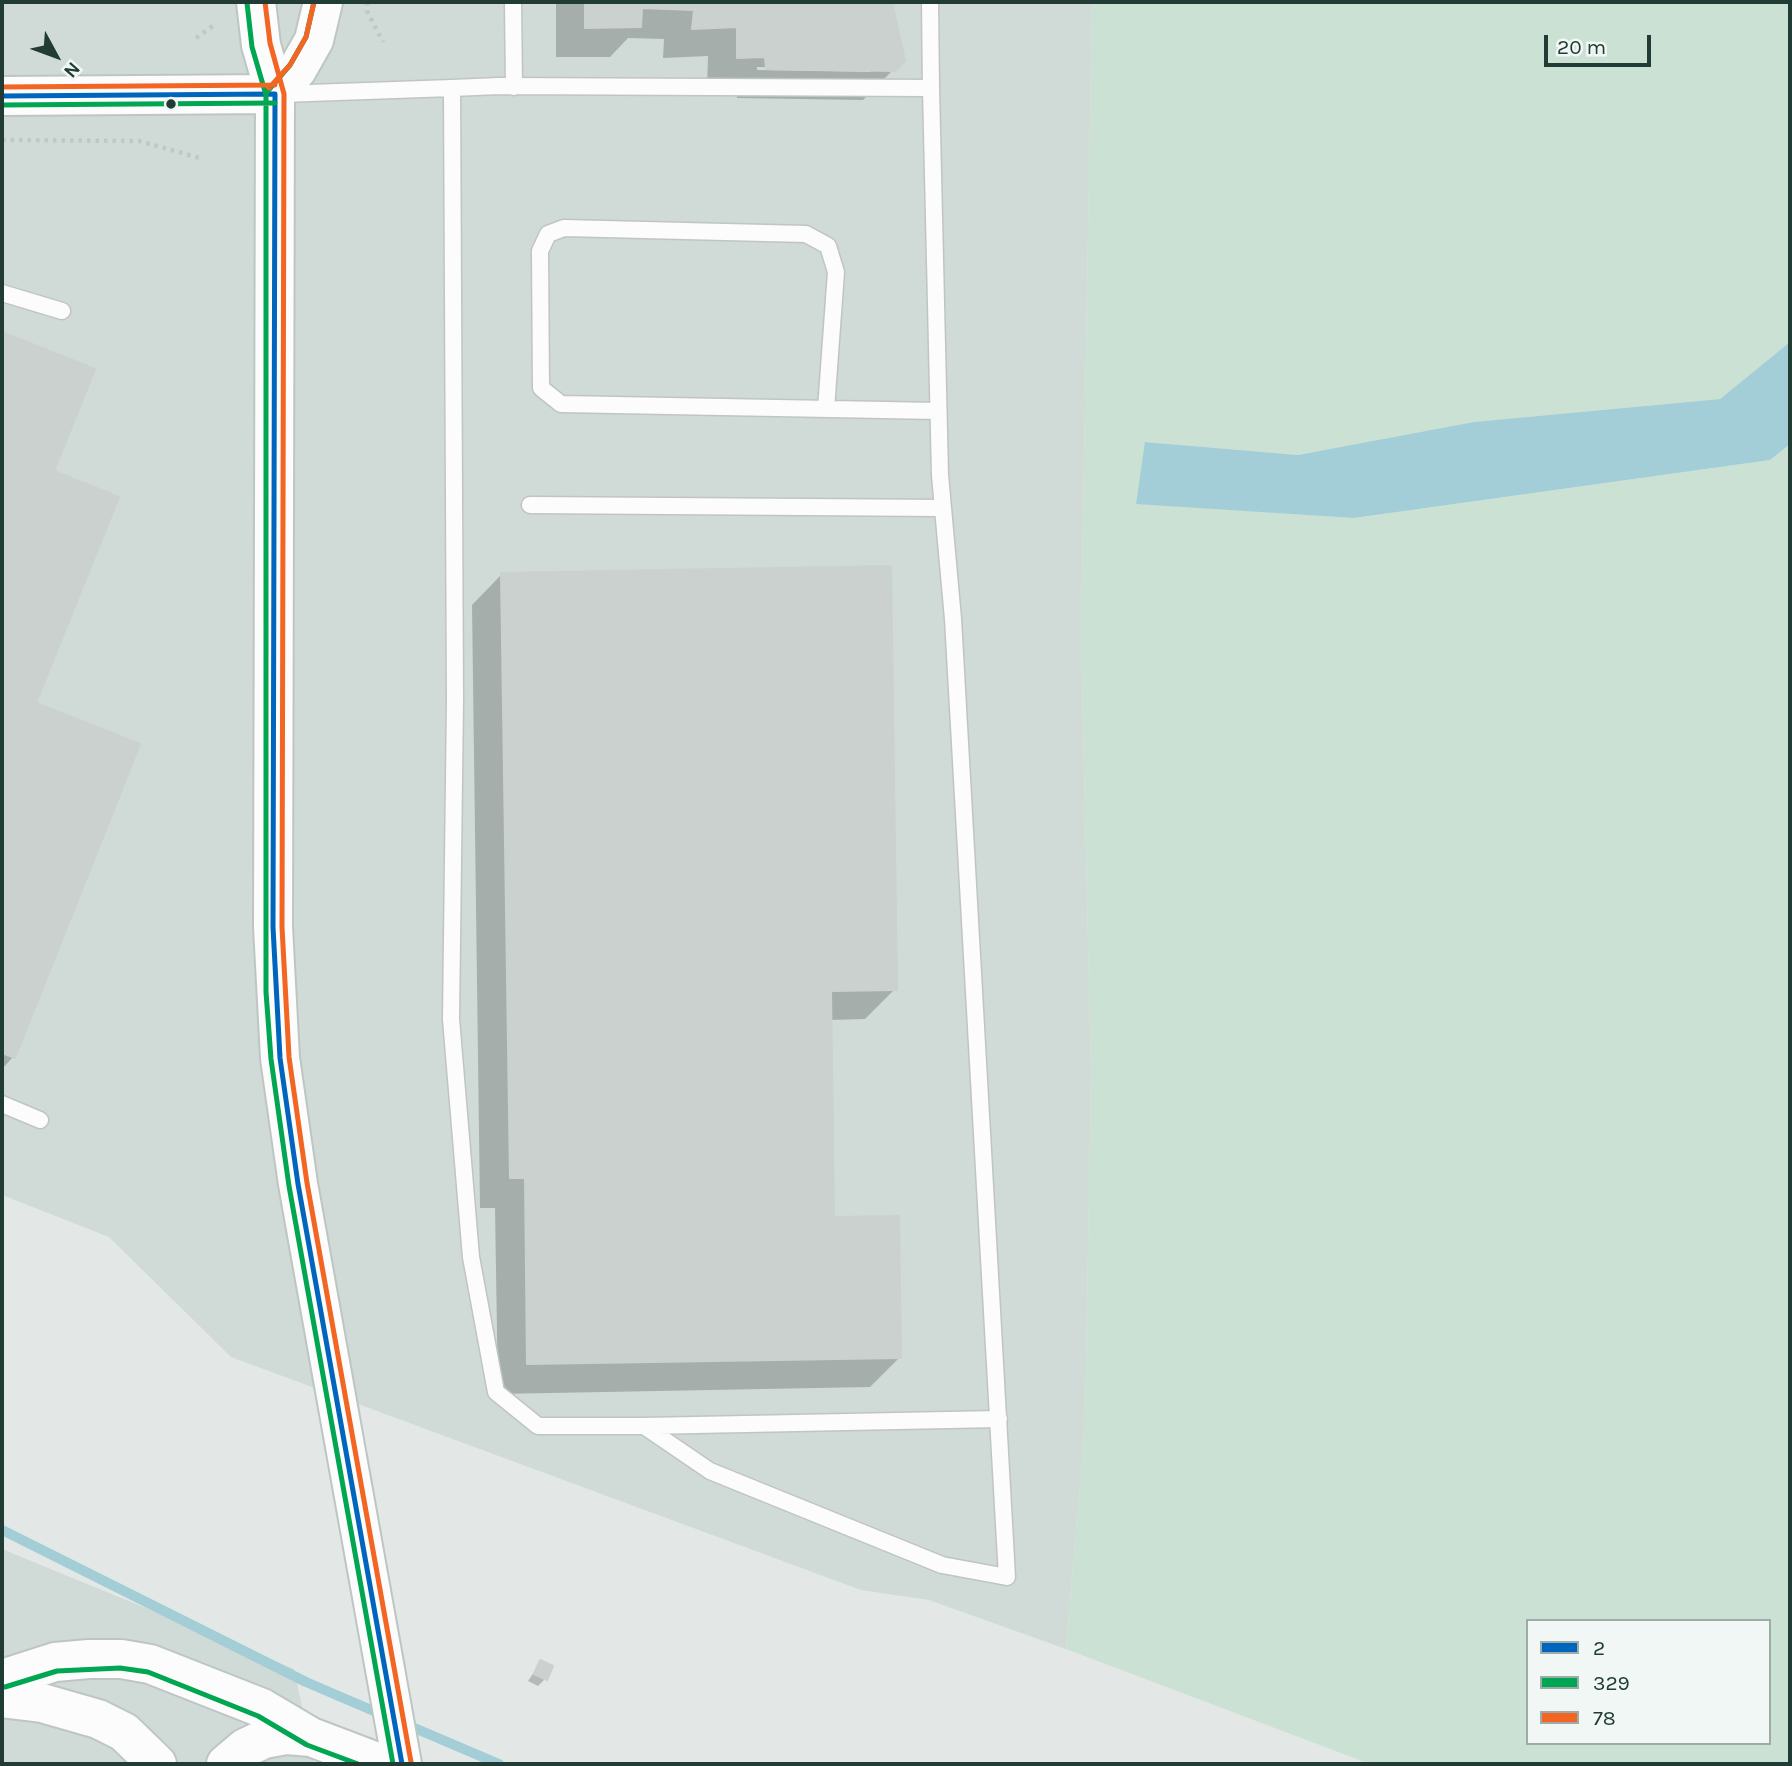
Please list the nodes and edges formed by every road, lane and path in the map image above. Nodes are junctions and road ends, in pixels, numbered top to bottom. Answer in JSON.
{"nodes":[{"id":1,"x":256,"y":2,"type":"edge"},
{"id":2,"x":324,"y":2,"type":"edge"},
{"id":3,"x":367,"y":2,"type":"edge"},
{"id":4,"x":513,"y":2,"type":"edge"},
{"id":5,"x":930,"y":2,"type":"edge"},
{"id":6,"x":217,"y":23,"type":"dead end"},
{"id":7,"x":196,"y":38,"type":"dead end"},
{"id":8,"x":383,"y":42,"type":"dead end"},
{"id":9,"x":514,"y":87,"type":"junction"},
{"id":10,"x":453,"y":88,"type":"junction"},
{"id":11,"x":931,"y":88,"type":"junction"},
{"id":12,"x":275,"y":94,"type":"junction"},
{"id":13,"x":2,"y":96,"type":"edge"},
{"id":14,"x":2,"y":140,"type":"edge"},
{"id":15,"x":203,"y":159,"type":"dead end"},
{"id":16,"x":2,"y":293,"type":"edge"},
{"id":17,"x":62,"y":311,"type":"dead end"},
{"id":18,"x":826,"y":409,"type":"junction"},
{"id":19,"x":938,"y":411,"type":"junction"},
{"id":20,"x":530,"y":505,"type":"dead end"},
{"id":21,"x":943,"y":508,"type":"junction"},
{"id":22,"x":2,"y":1104,"type":"edge"},
{"id":23,"x":40,"y":1120,"type":"dead end"},
{"id":24,"x":999,"y":1419,"type":"junction"},
{"id":25,"x":644,"y":1426,"type":"junction"},
{"id":26,"x":2,"y":1679,"type":"edge"},
{"id":27,"x":2,"y":1698,"type":"edge"},
{"id":28,"x":311,"y":1737,"type":"junction"},
{"id":29,"x":157,"y":1764,"type":"edge"},
{"id":30,"x":226,"y":1764,"type":"edge"},
{"id":31,"x":382,"y":1764,"type":"edge"},
{"id":32,"x":402,"y":1764,"type":"edge"}],
"edges":[{"from":1,"to":12,"type":"main road"},
{"from":2,"to":12,"type":"main road"},
{"from":3,"to":8,"type":"path"},
{"from":4,"to":9,"type":"lane"},
{"from":5,"to":11,"type":"lane"},
{"from":6,"to":7,"type":"path"},
{"from":9,"to":10,"type":"lane"},
{"from":9,"to":11,"type":"lane"},
{"from":10,"to":12,"type":"lane"},
{"from":10,"to":25,"type":"lane"},
{"from":11,"to":19,"type":"lane"},
{"from":12,"to":13,"type":"main road"},
{"from":12,"to":32,"type":"main road"},
{"from":14,"to":15,"type":"path"},
{"from":16,"to":17,"type":"lane"},
{"from":18,"to":18,"type":"lane"},
{"from":18,"to":19,"type":"lane"},
{"from":19,"to":21,"type":"lane"},
{"from":20,"to":21,"type":"lane"},
{"from":21,"to":24,"type":"lane"},
{"from":22,"to":23,"type":"lane"},
{"from":24,"to":25,"type":"lane"},
{"from":24,"to":25,"type":"lane"},
{"from":26,"to":28,"type":"main road"},
{"from":27,"to":29,"type":"main road"},
{"from":28,"to":30,"type":"main road"},
{"from":28,"to":31,"type":"main road"}]}
